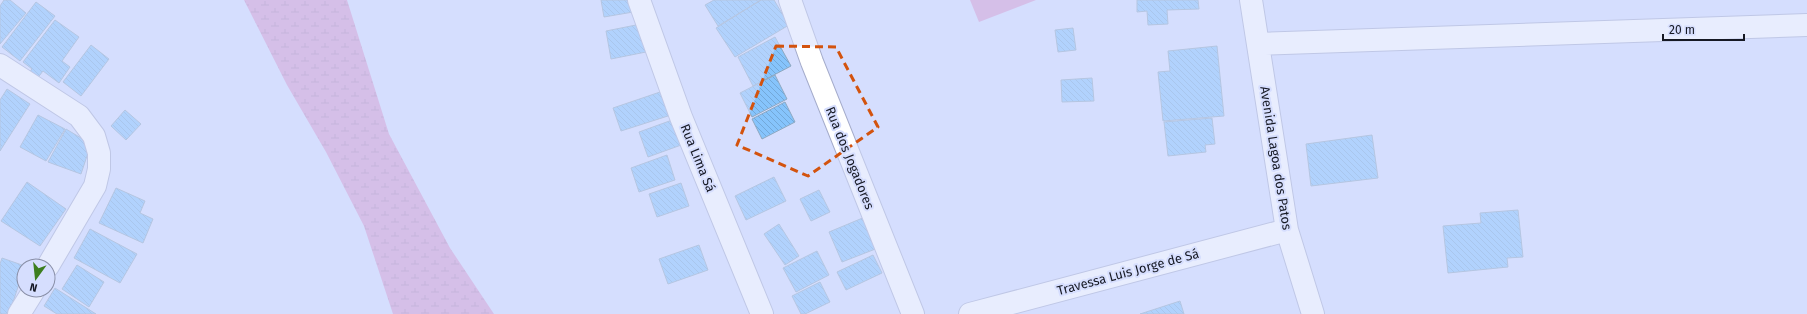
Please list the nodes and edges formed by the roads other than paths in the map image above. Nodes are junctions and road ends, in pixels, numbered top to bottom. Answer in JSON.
{"nodes":[{"id":1,"x":639,"y":0,"type":"edge"},
{"id":2,"x":790,"y":0,"type":"edge"},
{"id":3,"x":1251,"y":0,"type":"edge"},
{"id":4,"x":1807,"y":25,"type":"edge"},
{"id":5,"x":1258,"y":44,"type":"junction"},
{"id":6,"x":0,"y":65,"type":"edge"},
{"id":7,"x":1287,"y":230,"type":"junction"},
{"id":8,"x":53,"y":258,"type":"edge"},
{"id":9,"x":29,"y":298,"type":"edge"},
{"id":10,"x":20,"y":314,"type":"edge"},
{"id":11,"x":762,"y":314,"type":"edge"},
{"id":12,"x":913,"y":314,"type":"edge"},
{"id":13,"x":970,"y":314,"type":"edge"},
{"id":14,"x":1312,"y":314,"type":"edge"}],
"edges":[{"from":1,"to":11,"type":"street","name":"Rua Lima Sá"},
{"from":2,"to":12,"type":"street","name":"Rua dos Jogadores"},
{"from":3,"to":5,"type":"street","name":"Avenida Lagoa dos Patos"},
{"from":4,"to":5,"type":"street"},
{"from":5,"to":7,"type":"street","name":"Avenida Lagoa dos Patos"},
{"from":6,"to":8,"type":"street"},
{"from":7,"to":13,"type":"street","name":"Travessa Luis Jorge de Sá"},
{"from":7,"to":14,"type":"street","name":"Avenida Lagoa dos Patos"},
{"from":9,"to":10,"type":"street"}]}
